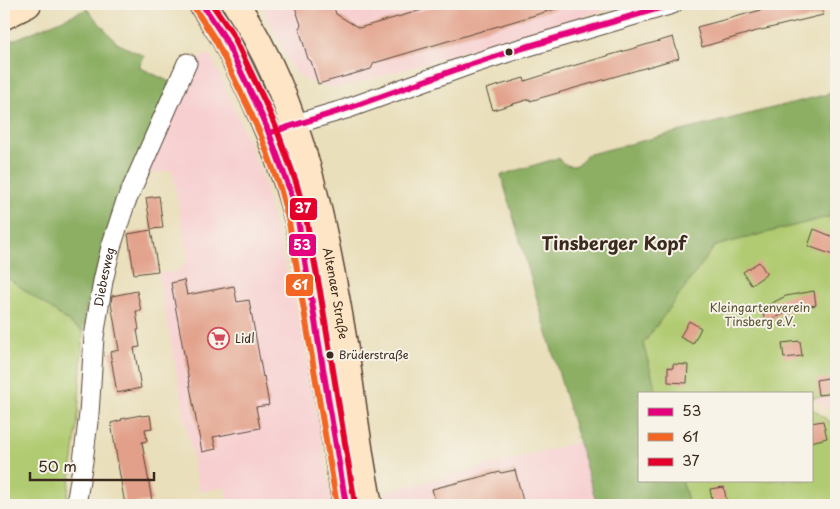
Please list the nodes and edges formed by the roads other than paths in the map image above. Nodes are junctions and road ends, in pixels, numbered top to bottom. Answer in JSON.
{"nodes":[{"id":1,"x":28,"y":4,"type":"edge"},
{"id":2,"x":202,"y":4,"type":"edge"},
{"id":3,"x":236,"y":4,"type":"edge"},
{"id":4,"x":673,"y":4,"type":"edge"},
{"id":5,"x":4,"y":16,"type":"edge"},
{"id":6,"x":187,"y":63,"type":"dead end"},
{"id":7,"x":294,"y":124,"type":"junction"},
{"id":8,"x":269,"y":133,"type":"junction"},
{"id":9,"x":346,"y":438,"type":"junction"},
{"id":10,"x":350,"y":489,"type":"edge"},
{"id":11,"x":76,"y":505,"type":"edge"},
{"id":12,"x":369,"y":505,"type":"edge"}],
"edges":[{"from":1,"to":5,"type":"main road"},
{"from":2,"to":8,"type":"main road","name":"Altenaer Straße"},
{"from":3,"to":7,"type":"main road","name":"Altenaer Straße"},
{"from":4,"to":7,"type":"street"},
{"from":6,"to":11,"type":"street","name":"Diebesweg"},
{"from":7,"to":8,"type":"main road"},
{"from":7,"to":9,"type":"main road","name":"Altenaer Straße"},
{"from":8,"to":9,"type":"main road","name":"Altenaer Straße"},
{"from":9,"to":10,"type":"main road","name":"Altenaer Straße"},
{"from":10,"to":12,"type":"main road","name":"Altenaer Straße"}]}
